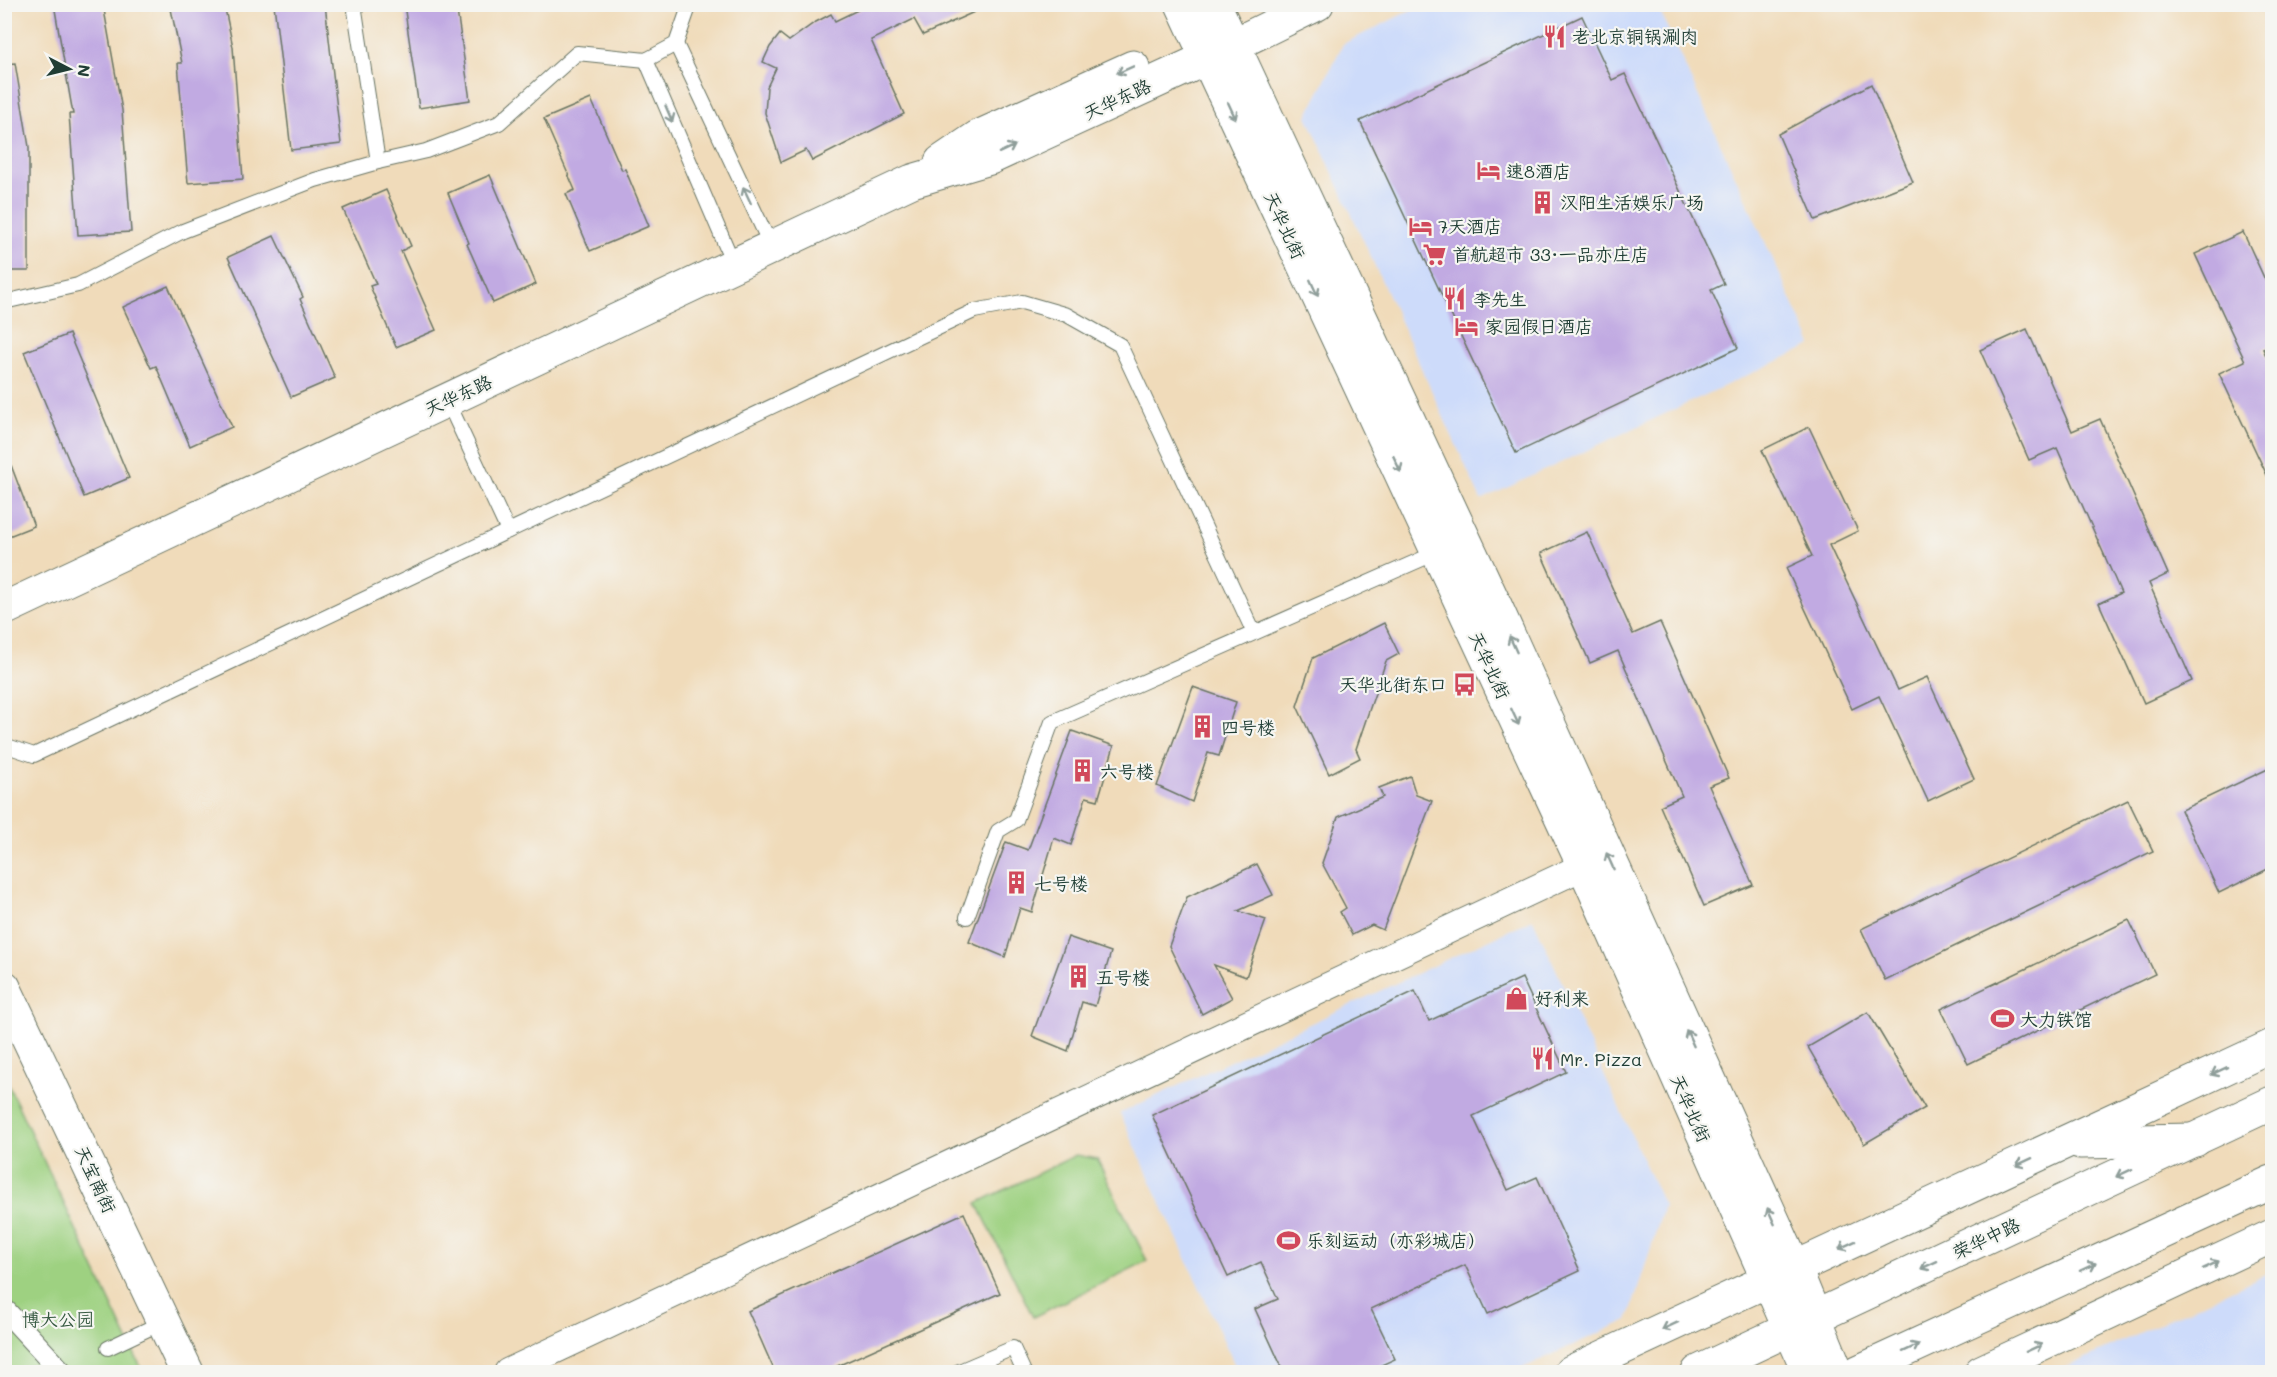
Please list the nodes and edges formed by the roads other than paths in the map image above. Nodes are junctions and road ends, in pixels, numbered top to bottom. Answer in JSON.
{"nodes":[{"id":1,"x":354,"y":4,"type":"edge"},
{"id":2,"x":690,"y":4,"type":"edge"},
{"id":3,"x":1182,"y":4,"type":"edge"},
{"id":4,"x":1267,"y":4,"type":"edge"},
{"id":5,"x":1317,"y":4,"type":"edge"},
{"id":6,"x":1215,"y":34,"type":"edge"},
{"id":7,"x":676,"y":44,"type":"junction"},
{"id":8,"x":646,"y":60,"type":"junction"},
{"id":9,"x":378,"y":162,"type":"junction"},
{"id":10,"x":772,"y":248,"type":"junction"},
{"id":11,"x":734,"y":265,"type":"junction"},
{"id":12,"x":4,"y":302,"type":"edge"},
{"id":13,"x":447,"y":400,"type":"junction"},
{"id":14,"x":508,"y":531,"type":"junction"},
{"id":15,"x":1438,"y":552,"type":"junction"},
{"id":16,"x":4,"y":609,"type":"edge"},
{"id":17,"x":1254,"y":633,"type":"junction"},
{"id":18,"x":4,"y":745,"type":"edge"},
{"id":19,"x":1584,"y":866,"type":"junction"},
{"id":20,"x":967,"y":917,"type":"dead end"},
{"id":21,"x":4,"y":987,"type":"edge"},
{"id":22,"x":2272,"y":1046,"type":"edge"},
{"id":23,"x":2272,"y":1103,"type":"edge"},
{"id":24,"x":2195,"y":1140,"type":"junction"},
{"id":25,"x":2066,"y":1142,"type":"junction"},
{"id":26,"x":2272,"y":1182,"type":"edge"},
{"id":27,"x":2272,"y":1236,"type":"edge"},
{"id":28,"x":1781,"y":1275,"type":"junction"},
{"id":29,"x":4,"y":1309,"type":"edge"},
{"id":30,"x":162,"y":1322,"type":"junction"},
{"id":31,"x":1802,"y":1324,"type":"junction"},
{"id":32,"x":108,"y":1348,"type":"dead end"},
{"id":33,"x":66,"y":1369,"type":"edge"},
{"id":34,"x":187,"y":1372,"type":"edge"},
{"id":35,"x":508,"y":1372,"type":"edge"},
{"id":36,"x":957,"y":1372,"type":"edge"},
{"id":37,"x":1024,"y":1372,"type":"edge"},
{"id":38,"x":1571,"y":1372,"type":"edge"},
{"id":39,"x":1698,"y":1372,"type":"edge"},
{"id":40,"x":1809,"y":1372,"type":"edge"},
{"id":41,"x":1837,"y":1372,"type":"edge"},
{"id":42,"x":1858,"y":1372,"type":"edge"},
{"id":43,"x":1982,"y":1372,"type":"edge"}],
"edges":[{"from":1,"to":9,"type":"lane"},
{"from":2,"to":7,"type":"lane"},
{"from":3,"to":6,"type":"street","name":"天华北街"},
{"from":4,"to":6,"type":"street","name":"天华东路"},
{"from":5,"to":6,"type":"street","name":"天华东路"},
{"from":6,"to":10,"type":"street","name":"天华东路"},
{"from":6,"to":15,"type":"street","name":"天华北街","one_way":true},
{"from":28,"to":6,"type":"street","name":"天华北街","one_way":true},
{"from":7,"to":8,"type":"lane"},
{"from":10,"to":7,"type":"lane","one_way":true},
{"from":8,"to":9,"type":"lane"},
{"from":8,"to":11,"type":"lane","one_way":true},
{"from":9,"to":12,"type":"lane"},
{"from":10,"to":11,"type":"street","name":"天华东路"},
{"from":11,"to":13,"type":"street","name":"天华东路"},
{"from":13,"to":14,"type":"lane"},
{"from":13,"to":16,"type":"street","name":"天华东路"},
{"from":14,"to":17,"type":"lane"},
{"from":14,"to":18,"type":"lane"},
{"from":15,"to":17,"type":"lane"},
{"from":15,"to":19,"type":"street","name":"天华北街","one_way":true},
{"from":17,"to":20,"type":"lane"},
{"from":19,"to":28,"type":"street","name":"天华北街"},
{"from":19,"to":35,"type":"street"},
{"from":21,"to":30,"type":"street","name":"天宝南街"},
{"from":22,"to":25,"type":"street","one_way":true},
{"from":23,"to":24,"type":"street","name":"荣华中路"},
{"from":24,"to":25,"type":"street"},
{"from":24,"to":31,"type":"street","name":"荣华中路","one_way":true},
{"from":25,"to":28,"type":"street","one_way":true},
{"from":42,"to":26,"type":"street","one_way":true},
{"from":43,"to":27,"type":"street","one_way":true},
{"from":28,"to":31,"type":"street","name":"天华北街"},
{"from":28,"to":38,"type":"street","one_way":true},
{"from":29,"to":33,"type":"street"},
{"from":30,"to":32,"type":"lane"},
{"from":30,"to":34,"type":"street","name":"天宝南街"},
{"from":31,"to":39,"type":"street","name":"荣华中路"},
{"from":31,"to":40,"type":"street"},
{"from":31,"to":41,"type":"street"},
{"from":36,"to":37,"type":"lane"}]}
